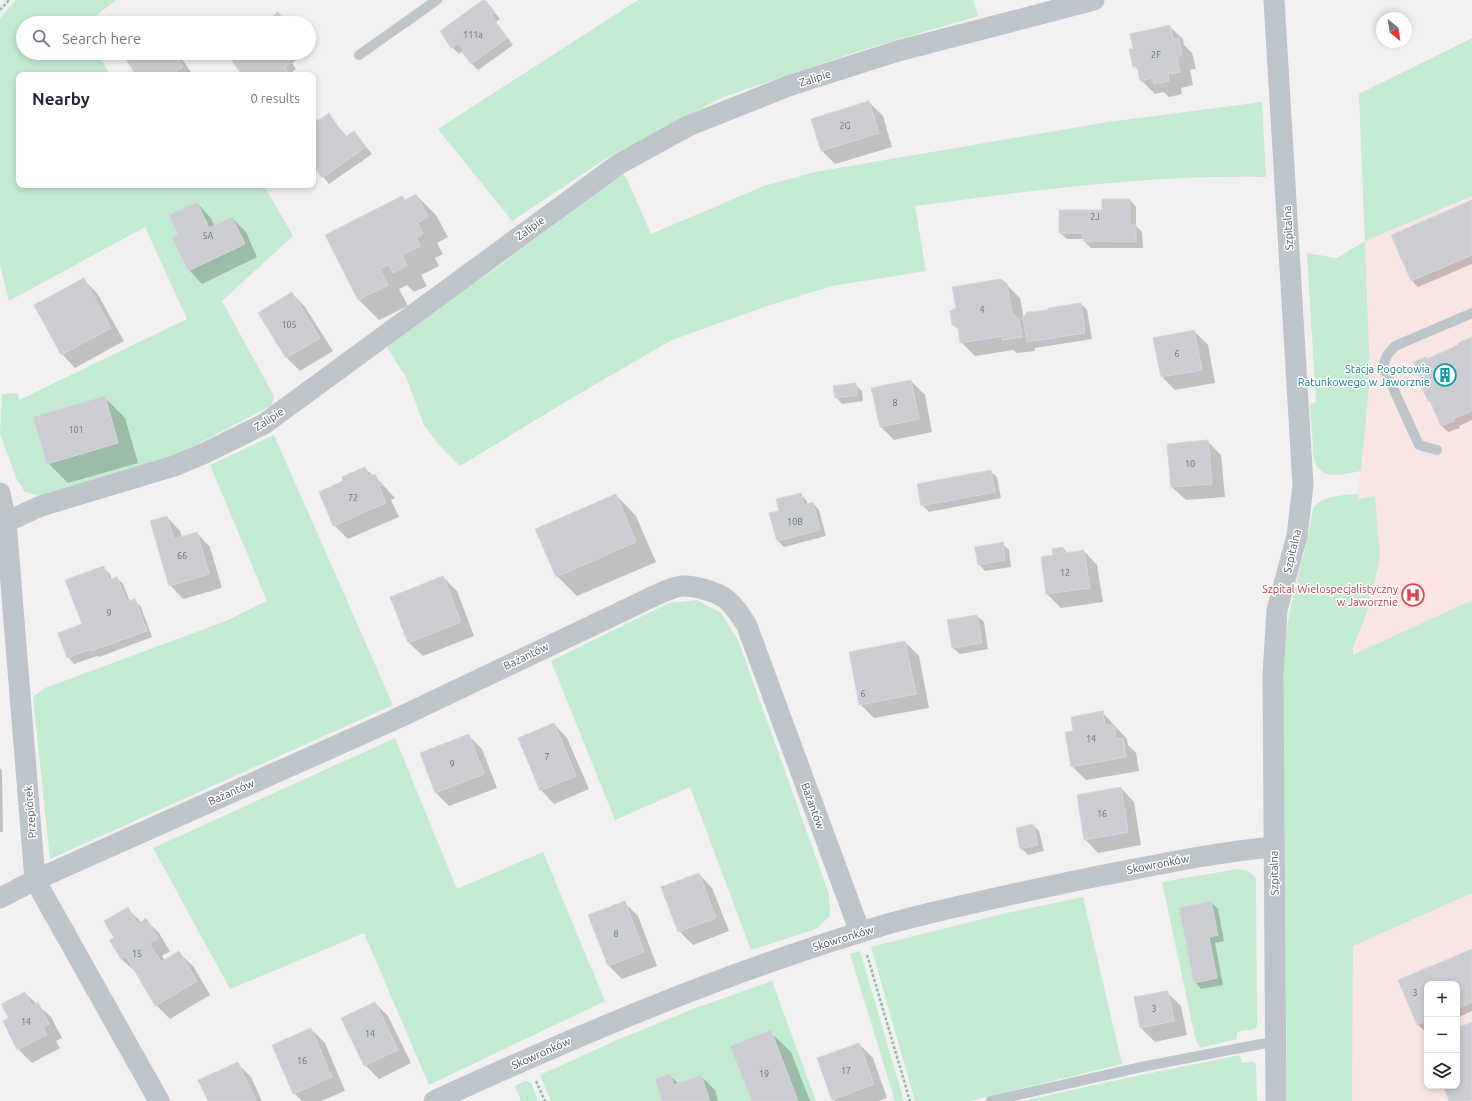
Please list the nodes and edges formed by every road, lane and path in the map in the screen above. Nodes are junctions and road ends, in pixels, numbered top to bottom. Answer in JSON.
{"nodes":[{"id":1,"x":9,"y":0,"type":"edge"},
{"id":2,"x":436,"y":0,"type":"edge"},
{"id":3,"x":1094,"y":0,"type":"edge"},
{"id":4,"x":1274,"y":0,"type":"edge"},
{"id":5,"x":0,"y":10,"type":"edge"},
{"id":6,"x":359,"y":55,"type":"dead end"},
{"id":7,"x":1472,"y":313,"type":"edge"},
{"id":8,"x":1437,"y":450,"type":"dead end"},
{"id":9,"x":0,"y":493,"type":"edge"},
{"id":10,"x":3,"y":523,"type":"edge"},
{"id":11,"x":1274,"y":847,"type":"junction"},
{"id":12,"x":35,"y":880,"type":"junction"},
{"id":13,"x":0,"y":898,"type":"edge"},
{"id":14,"x":860,"y":932,"type":"junction"},
{"id":15,"x":866,"y":953,"type":"dead end"},
{"id":16,"x":1277,"y":1042,"type":"junction"},
{"id":17,"x":159,"y":1101,"type":"edge"},
{"id":18,"x":434,"y":1101,"type":"edge"},
{"id":19,"x":910,"y":1101,"type":"edge"},
{"id":20,"x":991,"y":1101,"type":"edge"},
{"id":21,"x":1276,"y":1101,"type":"edge"}],
"edges":[{"from":1,"to":5,"type":"path"},
{"from":2,"to":6,"type":"lane"},
{"from":3,"to":10,"type":"street","name":"Zalipie"},
{"from":4,"to":11,"type":"street","name":"Szpitalna"},
{"from":7,"to":8,"type":"lane"},
{"from":9,"to":10,"type":"street","name":"Przepiórek"},
{"from":10,"to":12,"type":"street","name":"Przepiórek"},
{"from":11,"to":14,"type":"street","name":"Skowronków"},
{"from":11,"to":16,"type":"street","name":"Szpitalna"},
{"from":12,"to":13,"type":"street","name":"Bażantów"},
{"from":12,"to":14,"type":"street","name":"Bażantów"},
{"from":12,"to":17,"type":"street","name":"Przepiórek"},
{"from":14,"to":18,"type":"street","name":"Skowronków"},
{"from":15,"to":19,"type":"path"},
{"from":16,"to":20,"type":"lane"},
{"from":16,"to":21,"type":"street","name":"Szpitalna"}]}
